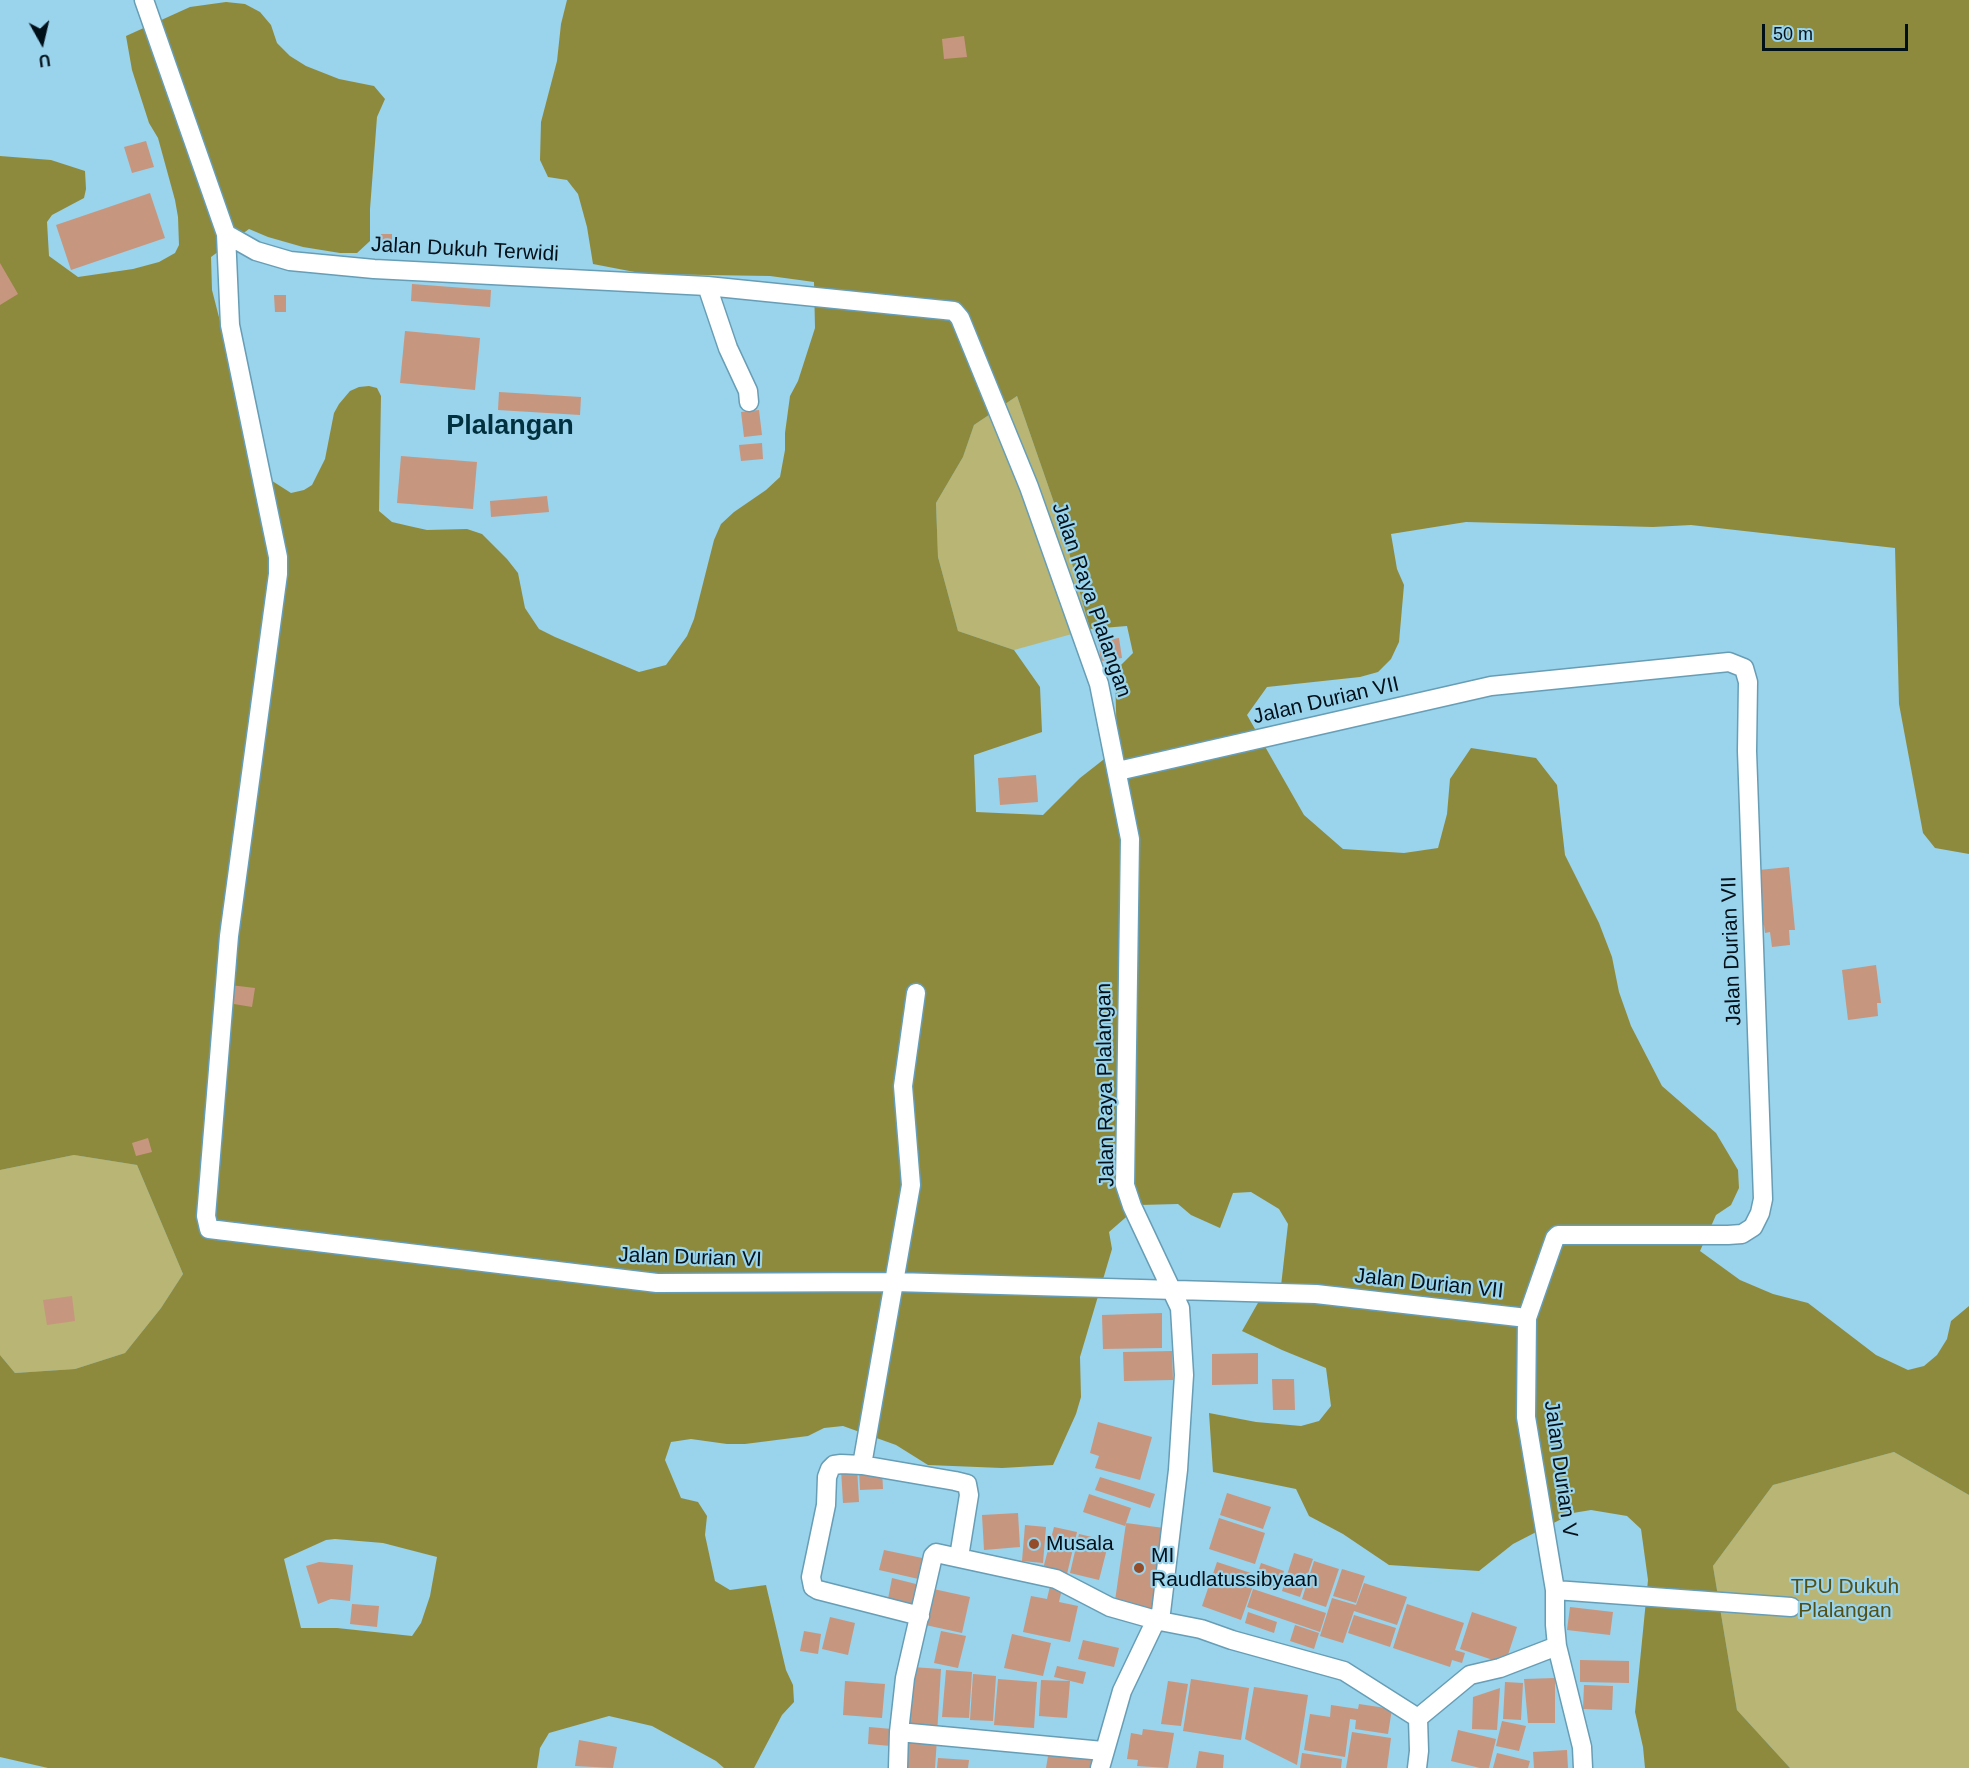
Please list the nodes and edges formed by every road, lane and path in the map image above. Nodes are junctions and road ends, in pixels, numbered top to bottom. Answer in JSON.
{"nodes":[{"id":1,"x":144,"y":0,"type":"edge"},
{"id":2,"x":226,"y":234,"type":"junction"},
{"id":3,"x":707,"y":286,"type":"junction"},
{"id":4,"x":954,"y":311,"type":"joint"},
{"id":5,"x":749,"y":402,"type":"dead end"},
{"id":6,"x":1118,"y":771,"type":"junction"},
{"id":7,"x":916,"y":993,"type":"dead end"},
{"id":8,"x":895,"y":1282,"type":"junction"},
{"id":9,"x":1172,"y":1291,"type":"junction"},
{"id":10,"x":1527,"y":1318,"type":"junction"},
{"id":11,"x":862,"y":1465,"type":"junction"},
{"id":12,"x":959,"y":1557,"type":"junction"},
{"id":13,"x":1555,"y":1590,"type":"junction"},
{"id":14,"x":1791,"y":1607,"type":"dead end"},
{"id":15,"x":920,"y":1616,"type":"junction"},
{"id":16,"x":1158,"y":1621,"type":"junction"},
{"id":17,"x":1557,"y":1646,"type":"junction"},
{"id":18,"x":1418,"y":1718,"type":"junction"},
{"id":19,"x":900,"y":1723,"type":"junction"},
{"id":20,"x":1102,"y":1760,"type":"edge"},
{"id":21,"x":898,"y":1768,"type":"edge"},
{"id":22,"x":1417,"y":1768,"type":"edge"},
{"id":23,"x":1583,"y":1768,"type":"edge"}],
"edges":[{"from":1,"to":2,"type":"street"},
{"from":2,"to":3,"type":"street","name":"Jalan Dukuh Terwidi"},
{"from":2,"to":8,"type":"street","name":"Jalan Durian VI"},
{"from":3,"to":4,"type":"street","name":"Jalan Dukuh Terwidi"},
{"from":3,"to":5,"type":"street"},
{"from":4,"to":6,"type":"street","name":"Jalan Raya Plalangan"},
{"from":6,"to":9,"type":"street","name":"Jalan Raya Plalangan"},
{"from":6,"to":10,"type":"street","name":"Jalan Durian VII"},
{"from":7,"to":8,"type":"street"},
{"from":8,"to":9,"type":"street","name":"Jalan Durian VI"},
{"from":8,"to":11,"type":"street"},
{"from":9,"to":10,"type":"street","name":"Jalan Durian VII"},
{"from":9,"to":16,"type":"street","name":"Jalan Raya Plalangan"},
{"from":10,"to":13,"type":"street","name":"Jalan Durian V"},
{"from":11,"to":12,"type":"street"},
{"from":11,"to":15,"type":"street"},
{"from":12,"to":15,"type":"street"},
{"from":12,"to":16,"type":"street"},
{"from":13,"to":14,"type":"street"},
{"from":13,"to":17,"type":"street","name":"Jalan Durian V"},
{"from":15,"to":19,"type":"street"},
{"from":16,"to":18,"type":"street"},
{"from":16,"to":20,"type":"street","name":"Jalan Raya Plalangan"},
{"from":17,"to":18,"type":"street"},
{"from":17,"to":23,"type":"street","name":"Jalan Durian V"},
{"from":18,"to":22,"type":"street"},
{"from":19,"to":20,"type":"street"},
{"from":19,"to":21,"type":"street"}]}
